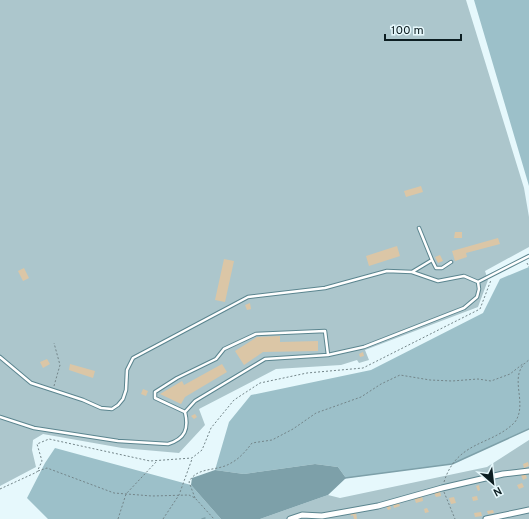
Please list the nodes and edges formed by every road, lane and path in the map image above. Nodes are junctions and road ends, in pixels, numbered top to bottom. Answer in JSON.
{"nodes":[{"id":1,"x":419,"y":228,"type":"dead end"},
{"id":2,"x":529,"y":256,"type":"edge"},
{"id":3,"x":525,"y":258,"type":"junction"},
{"id":4,"x":432,"y":260,"type":"junction"},
{"id":5,"x":451,"y":262,"type":"dead end"},
{"id":6,"x":529,"y":268,"type":"edge"},
{"id":7,"x":412,"y":272,"type":"junction"},
{"id":8,"x":493,"y":274,"type":"junction"},
{"id":9,"x":478,"y":282,"type":"junction"},
{"id":10,"x":54,"y":343,"type":"dead end"},
{"id":11,"x":328,"y":355,"type":"junction"},
{"id":12,"x":0,"y":358,"type":"edge"},
{"id":13,"x":529,"y":360,"type":"edge"},
{"id":14,"x":524,"y":363,"type":"junction"},
{"id":15,"x":52,"y":391,"type":"junction"},
{"id":16,"x":185,"y":412,"type":"junction"},
{"id":17,"x":0,"y":417,"type":"edge"},
{"id":18,"x":192,"y":458,"type":"junction"},
{"id":19,"x":158,"y":461,"type":"junction"},
{"id":20,"x":529,"y":471,"type":"edge"},
{"id":21,"x":37,"y":472,"type":"junction"},
{"id":22,"x":442,"y":488,"type":"junction"},
{"id":23,"x":0,"y":489,"type":"edge"},
{"id":24,"x":126,"y":494,"type":"junction"},
{"id":25,"x":179,"y":495,"type":"junction"},
{"id":26,"x":195,"y":498,"type":"junction"},
{"id":27,"x":529,"y":510,"type":"edge"},
{"id":28,"x":118,"y":519,"type":"edge"},
{"id":29,"x":163,"y":519,"type":"edge"},
{"id":30,"x":214,"y":519,"type":"edge"},
{"id":31,"x":290,"y":519,"type":"edge"},
{"id":32,"x":455,"y":519,"type":"edge"},
{"id":33,"x":486,"y":519,"type":"edge"}],
"edges":[{"from":1,"to":4,"type":"lane"},
{"from":2,"to":3,"type":"lane"},
{"from":3,"to":6,"type":"path"},
{"from":3,"to":8,"type":"lane"},
{"from":4,"to":5,"type":"lane"},
{"from":4,"to":7,"type":"lane"},
{"from":7,"to":9,"type":"lane"},
{"from":7,"to":15,"type":"lane"},
{"from":8,"to":9,"type":"lane"},
{"from":8,"to":18,"type":"path"},
{"from":9,"to":11,"type":"lane"},
{"from":10,"to":15,"type":"path"},
{"from":11,"to":16,"type":"lane"},
{"from":11,"to":16,"type":"lane"},
{"from":12,"to":15,"type":"lane"},
{"from":13,"to":14,"type":"path"},
{"from":14,"to":22,"type":"path"},
{"from":14,"to":26,"type":"path"},
{"from":16,"to":17,"type":"lane"},
{"from":18,"to":19,"type":"path"},
{"from":18,"to":25,"type":"path"},
{"from":19,"to":21,"type":"path"},
{"from":19,"to":24,"type":"path"},
{"from":20,"to":22,"type":"street"},
{"from":21,"to":23,"type":"path"},
{"from":21,"to":24,"type":"path"},
{"from":22,"to":31,"type":"street"},
{"from":22,"to":32,"type":"path"},
{"from":24,"to":25,"type":"path"},
{"from":24,"to":28,"type":"path"},
{"from":25,"to":26,"type":"path"},
{"from":25,"to":29,"type":"path"},
{"from":26,"to":30,"type":"path"},
{"from":27,"to":33,"type":"street"}]}
